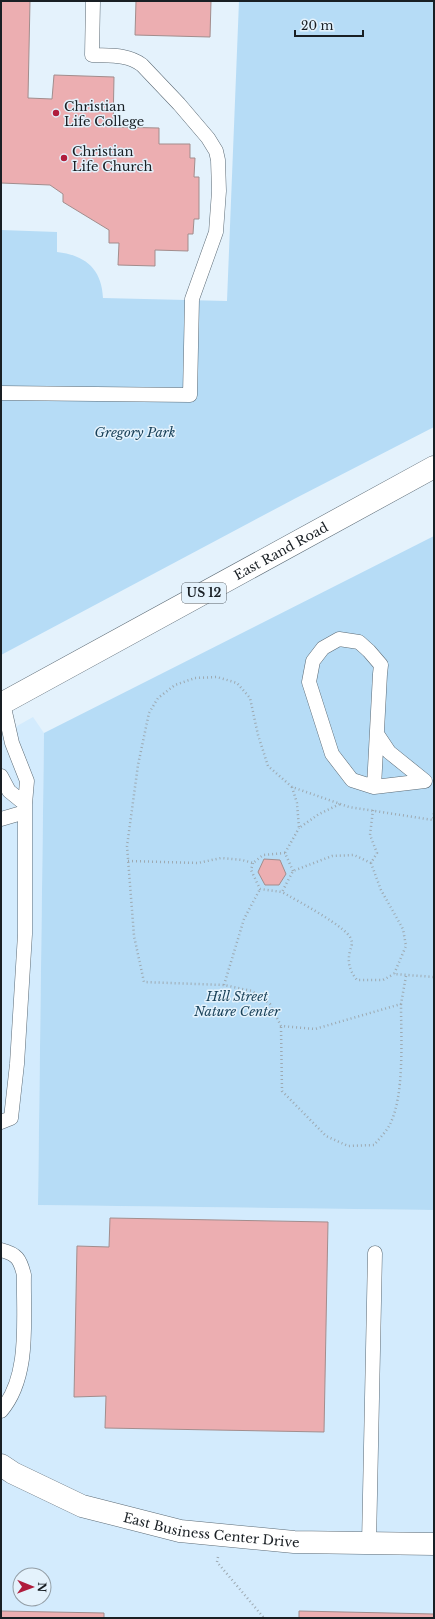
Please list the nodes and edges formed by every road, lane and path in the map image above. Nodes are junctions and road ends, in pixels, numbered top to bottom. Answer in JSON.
{"nodes":[{"id":1,"x":93,"y":1,"type":"edge"},
{"id":2,"x":1,"y":393,"type":"edge"},
{"id":3,"x":434,"y":467,"type":"edge"},
{"id":4,"x":2,"y":704,"type":"edge"},
{"id":5,"x":377,"y":734,"type":"junction"},
{"id":6,"x":1,"y":776,"type":"edge"},
{"id":7,"x":429,"y":782,"type":"edge"},
{"id":8,"x":292,"y":787,"type":"junction"},
{"id":9,"x":374,"y":787,"type":"junction"},
{"id":10,"x":340,"y":804,"type":"junction"},
{"id":11,"x":25,"y":808,"type":"junction"},
{"id":12,"x":373,"y":811,"type":"junction"},
{"id":13,"x":434,"y":812,"type":"edge"},
{"id":14,"x":1,"y":819,"type":"edge"},
{"id":15,"x":299,"y":828,"type":"junction"},
{"id":16,"x":284,"y":853,"type":"junction"},
{"id":17,"x":128,"y":861,"type":"junction"},
{"id":18,"x":253,"y":863,"type":"junction"},
{"id":19,"x":371,"y":864,"type":"junction"},
{"id":20,"x":293,"y":871,"type":"junction"},
{"id":21,"x":260,"y":889,"type":"junction"},
{"id":22,"x":282,"y":892,"type":"junction"},
{"id":23,"x":394,"y":974,"type":"junction"},
{"id":24,"x":406,"y":976,"type":"junction"},
{"id":25,"x":434,"y":977,"type":"edge"},
{"id":26,"x":224,"y":985,"type":"junction"},
{"id":27,"x":401,"y":1004,"type":"junction"},
{"id":28,"x":281,"y":1026,"type":"junction"},
{"id":29,"x":1,"y":1122,"type":"edge"},
{"id":30,"x":1,"y":1250,"type":"edge"},
{"id":31,"x":375,"y":1253,"type":"dead end"},
{"id":32,"x":1,"y":1412,"type":"edge"},
{"id":33,"x":1,"y":1465,"type":"edge"},
{"id":34,"x":219,"y":1535,"type":"junction"},
{"id":35,"x":369,"y":1543,"type":"junction"},
{"id":36,"x":434,"y":1544,"type":"edge"},
{"id":37,"x":264,"y":1618,"type":"edge"}],
"edges":[{"from":1,"to":2,"type":"lane"},
{"from":3,"to":4,"type":"main road","name":"East Rand Road","number":"US 12"},
{"from":4,"to":11,"type":"lane"},
{"from":5,"to":7,"type":"lane"},
{"from":5,"to":9,"type":"lane"},
{"from":5,"to":9,"type":"lane"},
{"from":6,"to":11,"type":"lane"},
{"from":7,"to":9,"type":"lane"},
{"from":8,"to":10,"type":"path"},
{"from":8,"to":15,"type":"path"},
{"from":8,"to":17,"type":"path"},
{"from":9,"to":12,"type":"path"},
{"from":10,"to":12,"type":"path"},
{"from":10,"to":15,"type":"path"},
{"from":11,"to":14,"type":"lane"},
{"from":11,"to":29,"type":"lane"},
{"from":12,"to":13,"type":"path"},
{"from":12,"to":19,"type":"path"},
{"from":15,"to":16,"type":"path"},
{"from":16,"to":18,"type":"path"},
{"from":16,"to":20,"type":"path"},
{"from":17,"to":18,"type":"path"},
{"from":17,"to":26,"type":"path"},
{"from":18,"to":21,"type":"path"},
{"from":19,"to":20,"type":"path"},
{"from":19,"to":23,"type":"path"},
{"from":20,"to":22,"type":"path"},
{"from":21,"to":22,"type":"path"},
{"from":21,"to":26,"type":"path"},
{"from":22,"to":23,"type":"path"},
{"from":23,"to":24,"type":"path"},
{"from":24,"to":25,"type":"path"},
{"from":24,"to":27,"type":"path"},
{"from":26,"to":28,"type":"path"},
{"from":27,"to":28,"type":"path"},
{"from":27,"to":28,"type":"path"},
{"from":30,"to":32,"type":"lane"},
{"from":31,"to":35,"type":"lane"},
{"from":33,"to":34,"type":"main road","name":"East Business Center Drive"},
{"from":34,"to":35,"type":"main road","name":"East Business Center Drive"},
{"from":34,"to":37,"type":"path"},
{"from":35,"to":36,"type":"main road","name":"East Business Center Drive"}]}
